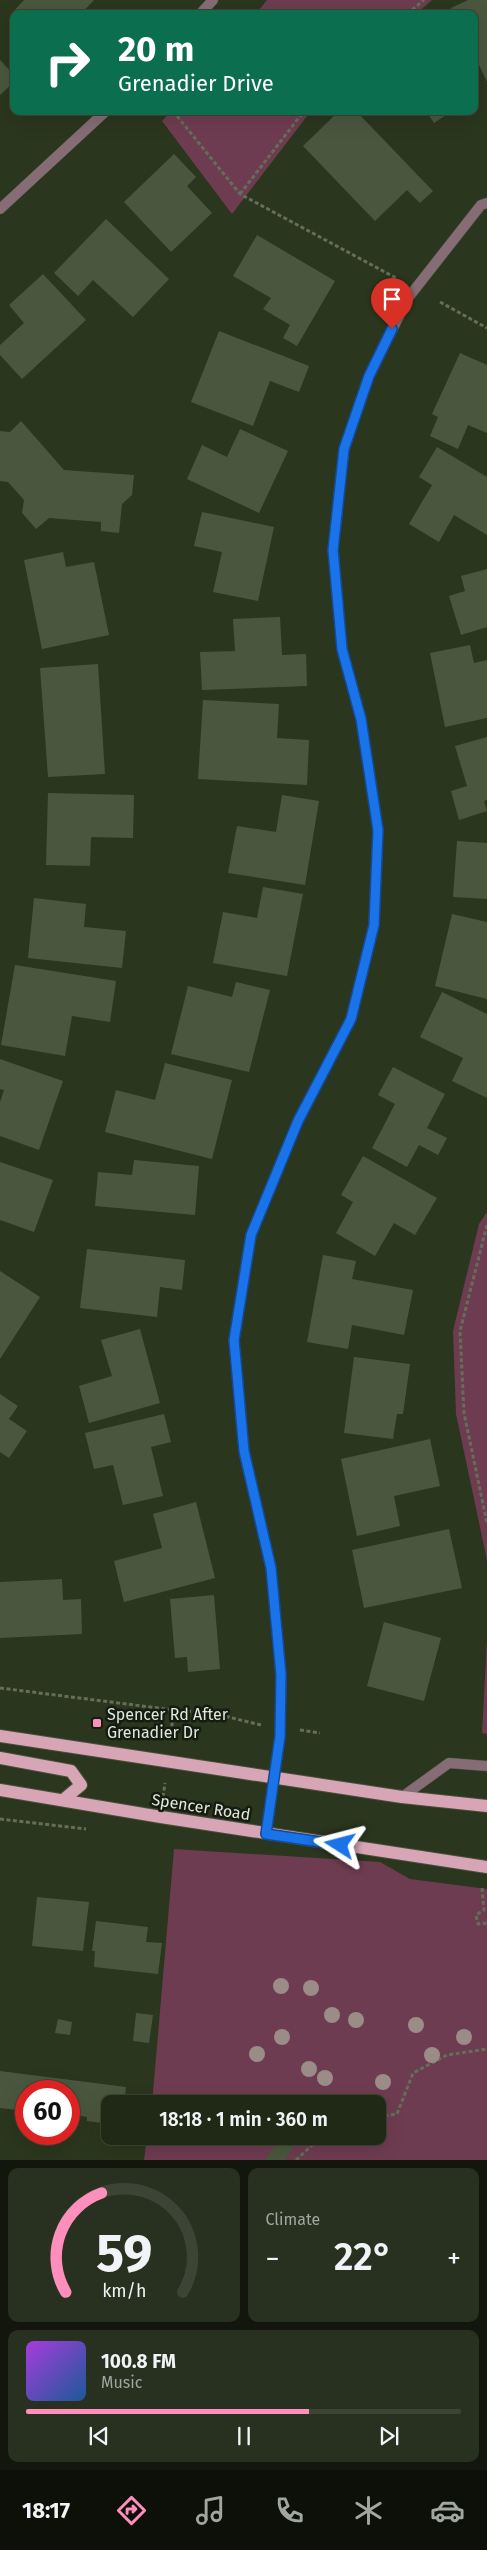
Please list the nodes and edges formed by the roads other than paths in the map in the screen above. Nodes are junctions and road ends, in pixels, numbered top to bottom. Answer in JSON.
{"nodes":[{"id":1,"x":213,"y":0,"type":"edge"},
{"id":2,"x":204,"y":10,"type":"edge"},
{"id":3,"x":102,"y":115,"type":"edge"},
{"id":4,"x":487,"y":203,"type":"edge"},
{"id":5,"x":0,"y":208,"type":"edge"},
{"id":6,"x":0,"y":1736,"type":"edge"},
{"id":7,"x":0,"y":1758,"type":"edge"},
{"id":8,"x":487,"y":1766,"type":"edge"},
{"id":9,"x":276,"y":1777,"type":"junction"},
{"id":10,"x":0,"y":1790,"type":"edge"},
{"id":11,"x":402,"y":1797,"type":"junction"},
{"id":12,"x":63,"y":1800,"type":"junction"},
{"id":13,"x":487,"y":1806,"type":"edge"},
{"id":14,"x":266,"y":1834,"type":"junction"},
{"id":15,"x":487,"y":1867,"type":"edge"}],
"edges":[{"from":1,"to":2,"type":"street"},
{"from":3,"to":5,"type":"street"},
{"from":4,"to":9,"type":"street"},
{"from":6,"to":9,"type":"main road"},
{"from":7,"to":12,"type":"main road"},
{"from":8,"to":11,"type":"street"},
{"from":9,"to":11,"type":"main road"},
{"from":9,"to":14,"type":"street"},
{"from":10,"to":12,"type":"main road","name":"Spencer Road"},
{"from":11,"to":13,"type":"main road"},
{"from":12,"to":14,"type":"main road","name":"Spencer Road"},
{"from":14,"to":15,"type":"main road","name":"Spencer Road"}]}
